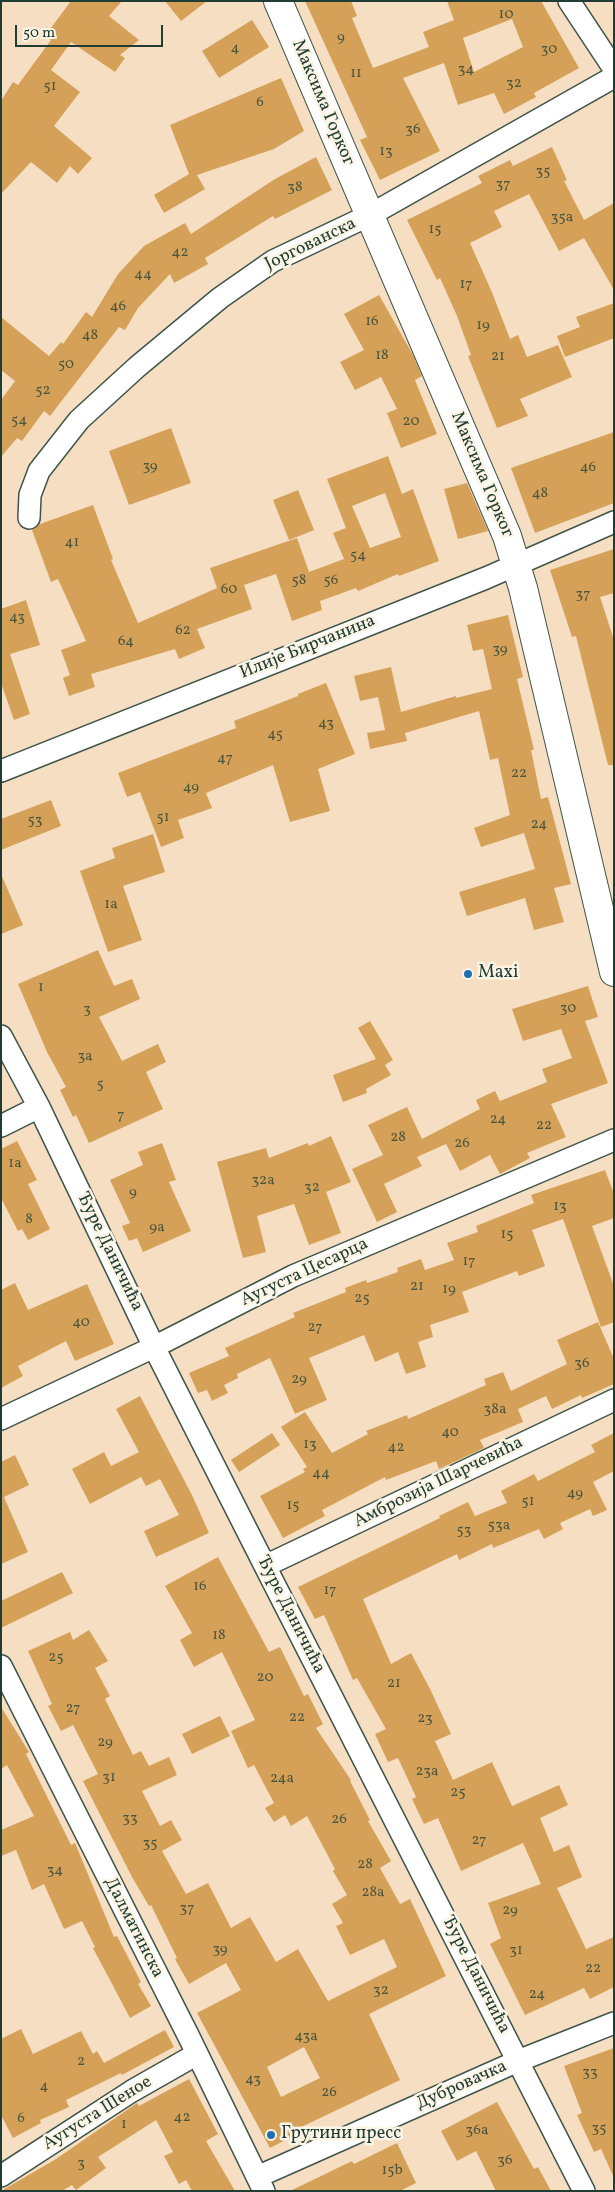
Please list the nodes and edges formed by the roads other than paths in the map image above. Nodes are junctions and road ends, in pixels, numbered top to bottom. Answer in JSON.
{"nodes":[{"id":1,"x":278,"y":1,"type":"edge"},
{"id":2,"x":568,"y":1,"type":"edge"},
{"id":3,"x":614,"y":69,"type":"edge"},
{"id":4,"x":614,"y":77,"type":"edge"},
{"id":5,"x":370,"y":215,"type":"junction"},
{"id":6,"x":28,"y":518,"type":"dead end"},
{"id":7,"x":614,"y":522,"type":"edge"},
{"id":8,"x":516,"y":565,"type":"junction"},
{"id":9,"x":1,"y":771,"type":"edge"},
{"id":10,"x":614,"y":972,"type":"edge"},
{"id":11,"x":1,"y":1036,"type":"edge"},
{"id":12,"x":39,"y":1107,"type":"junction"},
{"id":13,"x":1,"y":1126,"type":"edge"},
{"id":14,"x":614,"y":1140,"type":"edge"},
{"id":15,"x":154,"y":1347,"type":"junction"},
{"id":16,"x":614,"y":1400,"type":"edge"},
{"id":17,"x":1,"y":1419,"type":"edge"},
{"id":18,"x":265,"y":1566,"type":"junction"},
{"id":19,"x":1,"y":1666,"type":"edge"},
{"id":20,"x":614,"y":2023,"type":"edge"},
{"id":21,"x":197,"y":2054,"type":"junction"},
{"id":22,"x":518,"y":2061,"type":"junction"},
{"id":23,"x":1,"y":2176,"type":"edge"},
{"id":24,"x":261,"y":2184,"type":"edge"},
{"id":25,"x":584,"y":2191,"type":"edge"}],
"edges":[{"from":1,"to":5,"type":"street","name":"Максима Горког"},
{"from":2,"to":3,"type":"street"},
{"from":4,"to":5,"type":"street","name":"Јоргованска"},
{"from":5,"to":6,"type":"street","name":"Јоргованска"},
{"from":5,"to":8,"type":"street","name":"Максима Горког"},
{"from":7,"to":8,"type":"street","name":"Илије Бирчанина"},
{"from":8,"to":9,"type":"street","name":"Илије Бирчанина"},
{"from":8,"to":10,"type":"street","name":"Максима Горког"},
{"from":11,"to":12,"type":"street","name":"Ђуре Даничића"},
{"from":12,"to":13,"type":"street"},
{"from":12,"to":15,"type":"street","name":"Ђуре Даничића"},
{"from":14,"to":15,"type":"street","name":"Аугуста Цесарца"},
{"from":15,"to":17,"type":"street","name":"Аугуста Цесарца"},
{"from":15,"to":18,"type":"street","name":"Ђуре Даничића"},
{"from":16,"to":18,"type":"street","name":"Амброзија Шарчевића"},
{"from":18,"to":22,"type":"street","name":"Ђуре Даничића"},
{"from":19,"to":21,"type":"street","name":"Далматинска"},
{"from":20,"to":22,"type":"street","name":"Дубровачка"},
{"from":21,"to":23,"type":"street","name":"Аугуста Шеное"},
{"from":21,"to":24,"type":"street","name":"Далматинска"},
{"from":22,"to":24,"type":"street","name":"Дубровачка"},
{"from":22,"to":25,"type":"street","name":"Ђуре Даничића"}]}
